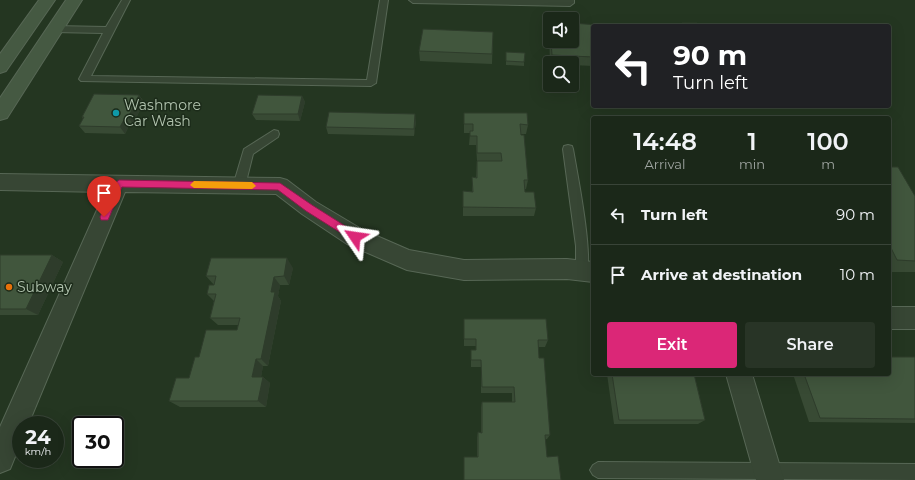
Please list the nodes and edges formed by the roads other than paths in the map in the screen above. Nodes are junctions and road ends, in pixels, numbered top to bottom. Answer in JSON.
{"nodes":[{"id":1,"x":46,"y":0,"type":"edge"},
{"id":2,"x":74,"y":0,"type":"edge"},
{"id":3,"x":126,"y":0,"type":"edge"},
{"id":4,"x":384,"y":0,"type":"edge"},
{"id":5,"x":413,"y":0,"type":"edge"},
{"id":6,"x":570,"y":0,"type":"edge"},
{"id":7,"x":54,"y":29,"type":"junction"},
{"id":8,"x":109,"y":30,"type":"junction"},
{"id":9,"x":0,"y":66,"type":"edge"},
{"id":10,"x":0,"y":113,"type":"edge"},
{"id":11,"x":274,"y":134,"type":"dead end"},
{"id":12,"x":568,"y":149,"type":"dead end"},
{"id":13,"x":0,"y":182,"type":"edge"},
{"id":14,"x":119,"y":183,"type":"junction"},
{"id":15,"x":238,"y":186,"type":"junction"},
{"id":16,"x":587,"y":272,"type":"edge"},
{"id":17,"x":891,"y":318,"type":"edge"},
{"id":18,"x":915,"y":318,"type":"edge"},
{"id":19,"x":741,"y":376,"type":"edge"},
{"id":20,"x":0,"y":459,"type":"edge"},
{"id":21,"x":598,"y":470,"type":"dead end"},
{"id":22,"x":915,"y":472,"type":"edge"},
{"id":23,"x":769,"y":476,"type":"edge"}],
"edges":[{"from":1,"to":9,"type":"main road"},
{"from":2,"to":7,"type":"main road"},
{"from":3,"to":8,"type":"lane"},
{"from":4,"to":8,"type":"lane"},
{"from":5,"to":6,"type":"lane"},
{"from":7,"to":8,"type":"lane"},
{"from":7,"to":10,"type":"main road"},
{"from":11,"to":15,"type":"lane"},
{"from":12,"to":16,"type":"lane"},
{"from":13,"to":14,"type":"street"},
{"from":14,"to":15,"type":"street"},
{"from":14,"to":20,"type":"street"},
{"from":15,"to":16,"type":"street"},
{"from":17,"to":18,"type":"street"},
{"from":19,"to":23,"type":"street"},
{"from":21,"to":23,"type":"lane"},
{"from":22,"to":23,"type":"lane"}]}
